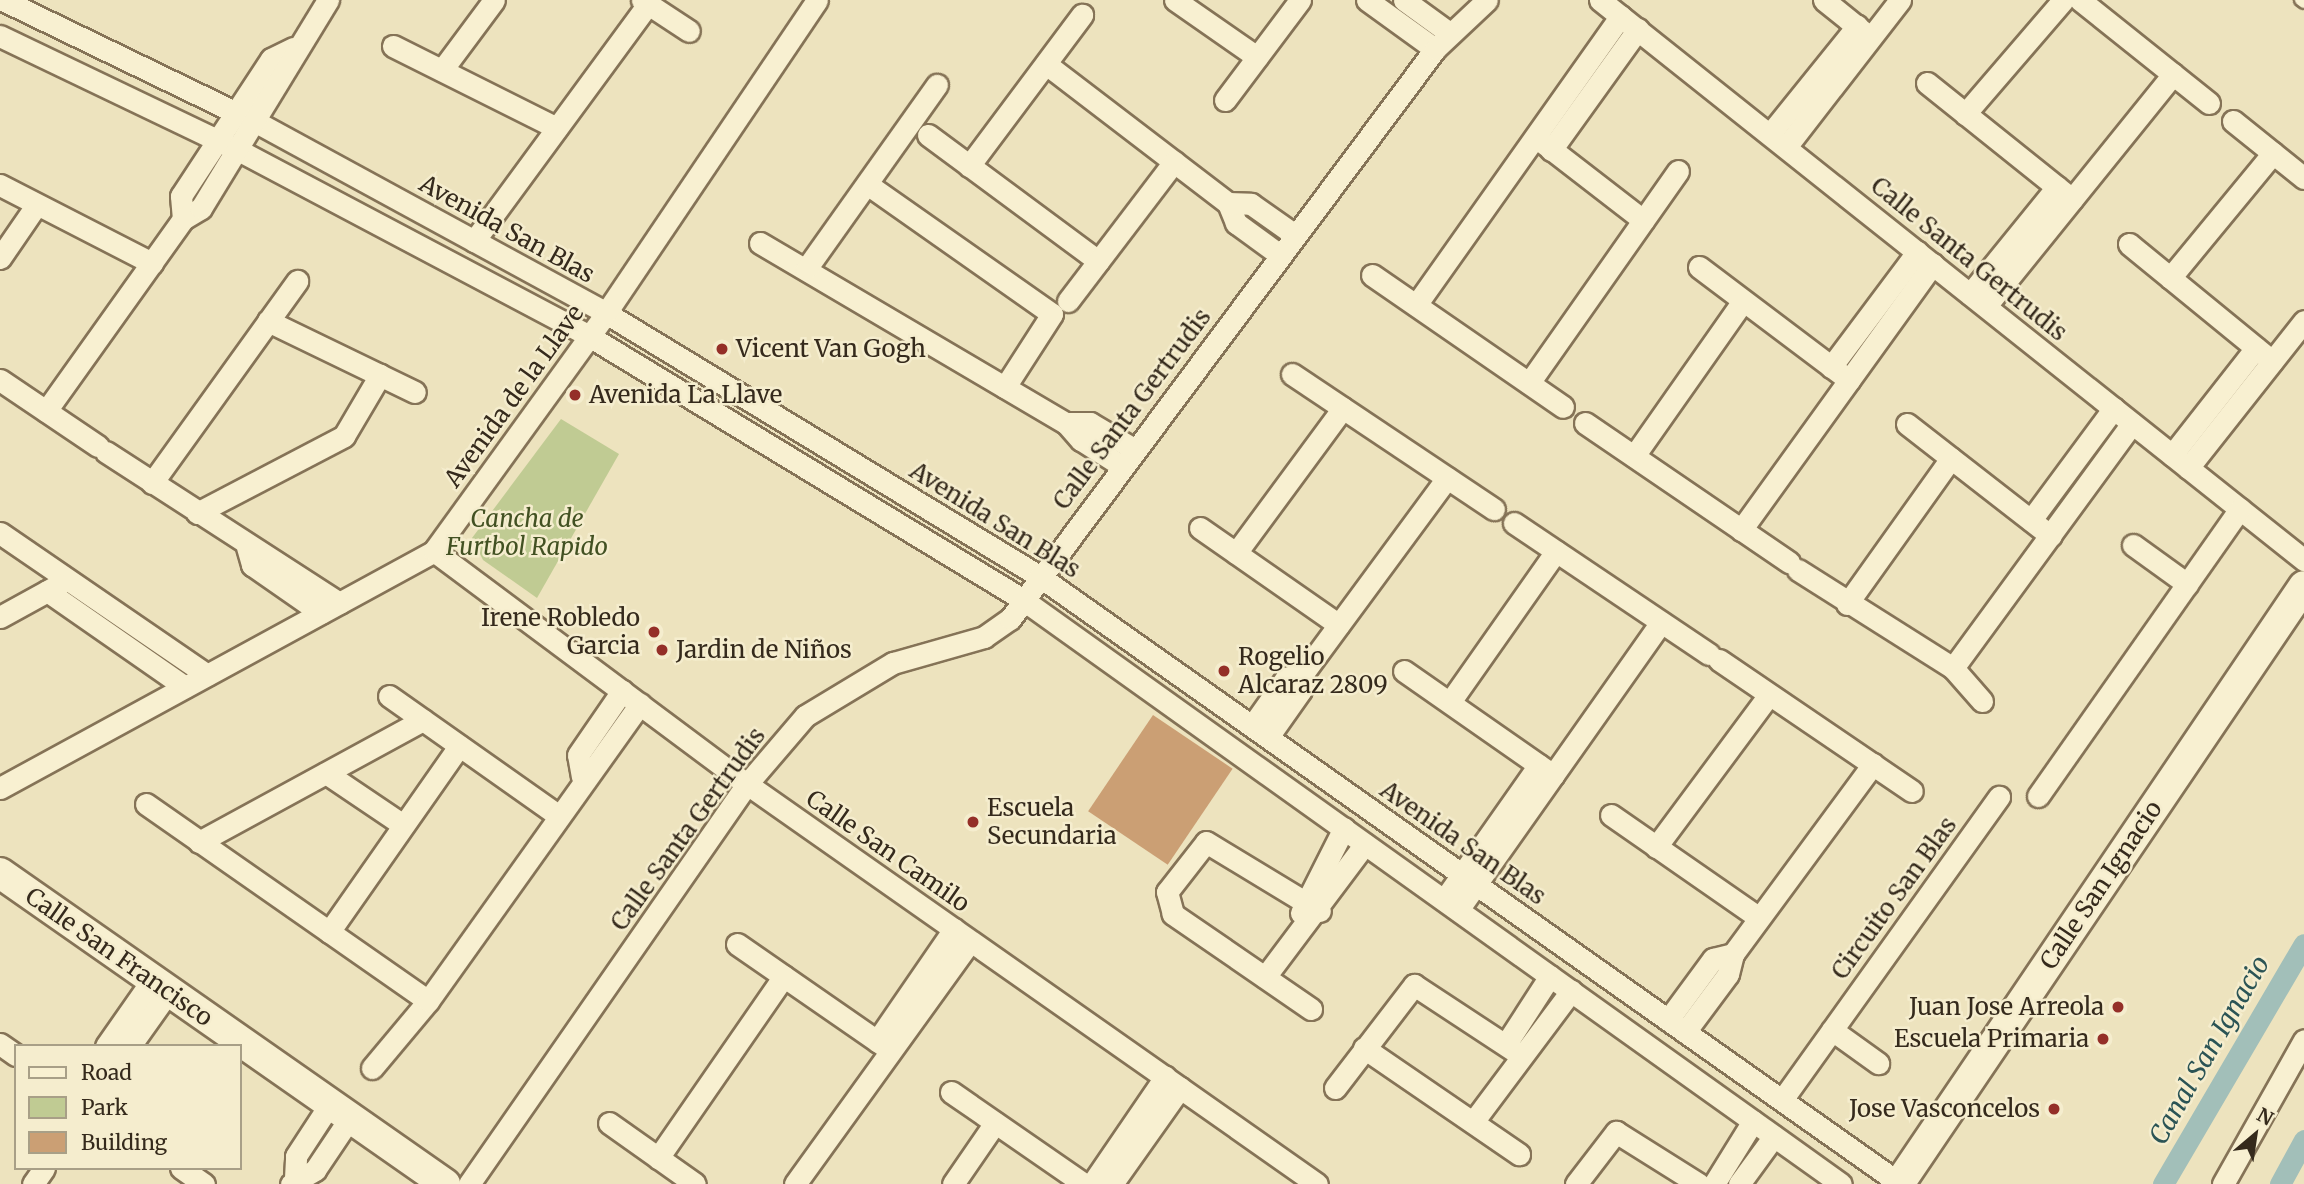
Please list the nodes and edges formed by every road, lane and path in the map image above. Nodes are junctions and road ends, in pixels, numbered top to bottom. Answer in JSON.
{"nodes":[{"id":1,"x":494,"y":0,"type":"edge"},
{"id":2,"x":817,"y":0,"type":"edge"},
{"id":3,"x":1175,"y":0,"type":"edge"},
{"id":4,"x":1300,"y":0,"type":"edge"},
{"id":5,"x":1367,"y":0,"type":"edge"},
{"id":6,"x":1404,"y":0,"type":"edge"},
{"id":7,"x":1487,"y":0,"type":"edge"},
{"id":8,"x":1600,"y":0,"type":"edge"},
{"id":9,"x":1824,"y":0,"type":"edge"},
{"id":10,"x":1900,"y":0,"type":"edge"},
{"id":11,"x":2063,"y":0,"type":"edge"},
{"id":12,"x":2080,"y":0,"type":"edge"},
{"id":13,"x":325,"y":1,"type":"edge"},
{"id":14,"x":12,"y":2,"type":"edge"},
{"id":15,"x":645,"y":2,"type":"edge"},
{"id":16,"x":1082,"y":15,"type":"dead end"},
{"id":17,"x":1621,"y":16,"type":"junction"},
{"id":18,"x":1638,"y":29,"type":"junction"},
{"id":19,"x":689,"y":31,"type":"dead end"},
{"id":20,"x":1864,"y":32,"type":"junction"},
{"id":21,"x":1,"y":38,"type":"edge"},
{"id":22,"x":1441,"y":40,"type":"junction"},
{"id":23,"x":393,"y":46,"type":"dead end"},
{"id":24,"x":1257,"y":57,"type":"junction"},
{"id":25,"x":1045,"y":64,"type":"junction"},
{"id":26,"x":442,"y":70,"type":"junction"},
{"id":27,"x":2173,"y":74,"type":"junction"},
{"id":28,"x":1927,"y":83,"type":"dead end"},
{"id":29,"x":937,"y":85,"type":"dead end"},
{"id":30,"x":1225,"y":100,"type":"dead end"},
{"id":31,"x":2209,"y":103,"type":"dead end"},
{"id":32,"x":1965,"y":114,"type":"junction"},
{"id":33,"x":249,"y":118,"type":"junction"},
{"id":34,"x":2233,"y":121,"type":"dead end"},
{"id":35,"x":557,"y":128,"type":"junction"},
{"id":36,"x":928,"y":135,"type":"dead end"},
{"id":37,"x":219,"y":141,"type":"junction"},
{"id":38,"x":1778,"y":141,"type":"junction"},
{"id":39,"x":1543,"y":143,"type":"junction"},
{"id":40,"x":240,"y":151,"type":"junction"},
{"id":41,"x":2273,"y":153,"type":"junction"},
{"id":42,"x":1174,"y":162,"type":"junction"},
{"id":43,"x":969,"y":166,"type":"junction"},
{"id":44,"x":1678,"y":171,"type":"dead end"},
{"id":45,"x":2304,"y":178,"type":"edge"},
{"id":46,"x":867,"y":184,"type":"junction"},
{"id":47,"x":0,"y":185,"type":"edge"},
{"id":48,"x":2064,"y":193,"type":"junction"},
{"id":49,"x":1228,"y":203,"type":"junction"},
{"id":50,"x":35,"y":207,"type":"junction"},
{"id":51,"x":183,"y":219,"type":"junction"},
{"id":52,"x":1643,"y":220,"type":"junction"},
{"id":53,"x":1295,"y":235,"type":"junction"},
{"id":54,"x":474,"y":241,"type":"junction"},
{"id":55,"x":760,"y":243,"type":"dead end"},
{"id":56,"x":2129,"y":244,"type":"dead end"},
{"id":57,"x":1280,"y":255,"type":"junction"},
{"id":58,"x":0,"y":258,"type":"edge"},
{"id":59,"x":1925,"y":258,"type":"junction"},
{"id":60,"x":1098,"y":261,"type":"junction"},
{"id":61,"x":152,"y":263,"type":"junction"},
{"id":62,"x":1699,"y":267,"type":"dead end"},
{"id":63,"x":806,"y":269,"type":"junction"},
{"id":64,"x":1372,"y":275,"type":"dead end"},
{"id":65,"x":2170,"y":278,"type":"junction"},
{"id":66,"x":297,"y":281,"type":"dead end"},
{"id":67,"x":1978,"y":300,"type":"junction"},
{"id":68,"x":1068,"y":301,"type":"dead end"},
{"id":69,"x":1743,"y":301,"type":"junction"},
{"id":70,"x":1416,"y":306,"type":"junction"},
{"id":71,"x":606,"y":313,"type":"junction"},
{"id":72,"x":268,"y":321,"type":"junction"},
{"id":73,"x":2304,"y":321,"type":"edge"},
{"id":74,"x":589,"y":336,"type":"junction"},
{"id":75,"x":2264,"y":355,"type":"junction"},
{"id":76,"x":1831,"y":367,"type":"junction"},
{"id":77,"x":1292,"y":373,"type":"dead end"},
{"id":78,"x":380,"y":376,"type":"junction"},
{"id":79,"x":0,"y":380,"type":"edge"},
{"id":80,"x":1849,"y":380,"type":"junction"},
{"id":81,"x":1529,"y":383,"type":"junction"},
{"id":82,"x":1005,"y":387,"type":"junction"},
{"id":83,"x":415,"y":392,"type":"dead end"},
{"id":84,"x":1563,"y":407,"type":"dead end"},
{"id":85,"x":1343,"y":408,"type":"junction"},
{"id":86,"x":2113,"y":408,"type":"junction"},
{"id":87,"x":46,"y":411,"type":"junction"},
{"id":88,"x":1585,"y":423,"type":"dead end"},
{"id":89,"x":2132,"y":423,"type":"junction"},
{"id":90,"x":1907,"y":424,"type":"dead end"},
{"id":91,"x":1634,"y":456,"type":"junction"},
{"id":92,"x":1128,"y":458,"type":"junction"},
{"id":93,"x":1951,"y":458,"type":"junction"},
{"id":94,"x":2180,"y":461,"type":"junction"},
{"id":95,"x":1447,"y":478,"type":"junction"},
{"id":96,"x":152,"y":483,"type":"junction"},
{"id":97,"x":1493,"y":509,"type":"dead end"},
{"id":98,"x":2240,"y":509,"type":"junction"},
{"id":99,"x":197,"y":513,"type":"junction"},
{"id":100,"x":2031,"y":520,"type":"junction"},
{"id":101,"x":1514,"y":523,"type":"dead end"},
{"id":102,"x":1200,"y":528,"type":"dead end"},
{"id":103,"x":1741,"y":530,"type":"junction"},
{"id":104,"x":0,"y":533,"type":"edge"},
{"id":105,"x":2051,"y":536,"type":"junction"},
{"id":106,"x":2133,"y":545,"type":"dead end"},
{"id":107,"x":434,"y":551,"type":"junction"},
{"id":108,"x":1556,"y":551,"type":"junction"},
{"id":109,"x":1236,"y":553,"type":"junction"},
{"id":110,"x":2304,"y":560,"type":"edge"},
{"id":111,"x":1039,"y":576,"type":"junction"},
{"id":112,"x":68,"y":580,"type":"junction"},
{"id":113,"x":2187,"y":584,"type":"junction"},
{"id":114,"x":2304,"y":586,"type":"edge"},
{"id":115,"x":47,"y":591,"type":"junction"},
{"id":116,"x":1022,"y":599,"type":"junction"},
{"id":117,"x":1847,"y":604,"type":"junction"},
{"id":118,"x":330,"y":608,"type":"junction"},
{"id":119,"x":0,"y":617,"type":"edge"},
{"id":120,"x":1661,"y":622,"type":"junction"},
{"id":121,"x":1339,"y":625,"type":"junction"},
{"id":122,"x":1952,"y":668,"type":"junction"},
{"id":123,"x":1404,"y":671,"type":"dead end"},
{"id":124,"x":207,"y":675,"type":"junction"},
{"id":125,"x":186,"y":687,"type":"junction"},
{"id":126,"x":622,"y":691,"type":"junction"},
{"id":127,"x":1769,"y":695,"type":"junction"},
{"id":128,"x":389,"y":696,"type":"dead end"},
{"id":129,"x":1982,"y":701,"type":"dead end"},
{"id":130,"x":1450,"y":702,"type":"junction"},
{"id":131,"x":640,"y":704,"type":"junction"},
{"id":132,"x":423,"y":720,"type":"junction"},
{"id":133,"x":1260,"y":732,"type":"junction"},
{"id":134,"x":459,"y":746,"type":"junction"},
{"id":135,"x":1873,"y":764,"type":"junction"},
{"id":136,"x":1546,"y":770,"type":"junction"},
{"id":137,"x":326,"y":773,"type":"junction"},
{"id":138,"x":582,"y":777,"type":"junction"},
{"id":139,"x":747,"y":784,"type":"junction"},
{"id":140,"x":0,"y":788,"type":"edge"},
{"id":141,"x":1912,"y":791,"type":"dead end"},
{"id":142,"x":2038,"y":796,"type":"dead end"},
{"id":143,"x":1999,"y":797,"type":"dead end"},
{"id":144,"x":146,"y":804,"type":"dead end"},
{"id":145,"x":556,"y":814,"type":"junction"},
{"id":146,"x":1611,"y":815,"type":"dead end"},
{"id":147,"x":403,"y":825,"type":"junction"},
{"id":148,"x":1344,"y":828,"type":"junction"},
{"id":149,"x":199,"y":842,"type":"junction"},
{"id":150,"x":1365,"y":844,"type":"junction"},
{"id":151,"x":1657,"y":847,"type":"junction"},
{"id":152,"x":0,"y":873,"type":"edge"},
{"id":153,"x":1469,"y":879,"type":"junction"},
{"id":154,"x":1311,"y":905,"type":"junction"},
{"id":155,"x":1451,"y":905,"type":"junction"},
{"id":156,"x":1759,"y":918,"type":"junction"},
{"id":157,"x":329,"y":932,"type":"junction"},
{"id":158,"x":962,"y":935,"type":"junction"},
{"id":159,"x":737,"y":944,"type":"dead end"},
{"id":160,"x":784,"y":976,"type":"junction"},
{"id":161,"x":1550,"y":976,"type":"junction"},
{"id":162,"x":1265,"y":977,"type":"junction"},
{"id":163,"x":160,"y":986,"type":"junction"},
{"id":164,"x":1571,"y":991,"type":"junction"},
{"id":165,"x":428,"y":1001,"type":"junction"},
{"id":166,"x":1311,"y":1009,"type":"dead end"},
{"id":167,"x":1677,"y":1026,"type":"junction"},
{"id":168,"x":1832,"y":1030,"type":"junction"},
{"id":169,"x":2304,"y":1040,"type":"edge"},
{"id":170,"x":108,"y":1044,"type":"edge"},
{"id":171,"x":131,"y":1044,"type":"edge"},
{"id":172,"x":884,"y":1046,"type":"junction"},
{"id":173,"x":1364,"y":1048,"type":"junction"},
{"id":174,"x":1513,"y":1049,"type":"junction"},
{"id":175,"x":1878,"y":1063,"type":"dead end"},
{"id":176,"x":372,"y":1068,"type":"dead end"},
{"id":177,"x":1172,"y":1082,"type":"junction"},
{"id":178,"x":1335,"y":1088,"type":"dead end"},
{"id":179,"x":951,"y":1092,"type":"dead end"},
{"id":180,"x":1782,"y":1100,"type":"junction"},
{"id":181,"x":340,"y":1111,"type":"junction"},
{"id":182,"x":1753,"y":1121,"type":"junction"},
{"id":183,"x":1473,"y":1122,"type":"junction"},
{"id":184,"x":609,"y":1123,"type":"dead end"},
{"id":185,"x":995,"y":1123,"type":"junction"},
{"id":186,"x":1774,"y":1136,"type":"junction"},
{"id":187,"x":1519,"y":1154,"type":"dead end"},
{"id":188,"x":658,"y":1158,"type":"junction"},
{"id":189,"x":293,"y":1181,"type":"edge"},
{"id":190,"x":445,"y":1184,"type":"edge"},
{"id":191,"x":469,"y":1184,"type":"edge"},
{"id":192,"x":695,"y":1184,"type":"edge"},
{"id":193,"x":795,"y":1184,"type":"edge"},
{"id":194,"x":953,"y":1184,"type":"edge"},
{"id":195,"x":1084,"y":1184,"type":"edge"},
{"id":196,"x":1092,"y":1184,"type":"edge"},
{"id":197,"x":1112,"y":1184,"type":"edge"},
{"id":198,"x":1317,"y":1184,"type":"edge"},
{"id":199,"x":1576,"y":1184,"type":"edge"},
{"id":200,"x":1699,"y":1184,"type":"edge"},
{"id":201,"x":1714,"y":1184,"type":"edge"},
{"id":202,"x":1739,"y":1184,"type":"edge"},
{"id":203,"x":1841,"y":1184,"type":"edge"},
{"id":204,"x":1899,"y":1184,"type":"edge"},
{"id":205,"x":2224,"y":1184,"type":"edge"}],
"edges":[{"from":1,"to":26,"type":"street"},
{"from":2,"to":71,"type":"street","name":"Avenida de la Llave"},
{"from":3,"to":24,"type":"street"},
{"from":4,"to":24,"type":"street"},
{"from":5,"to":22,"type":"street"},
{"from":6,"to":22,"type":"street"},
{"from":7,"to":22,"type":"street","name":"Calle Santa Gertrudis"},
{"from":8,"to":17,"type":"street","name":"Calle Santa Gertrudis"},
{"from":9,"to":20,"type":"street"},
{"from":10,"to":20,"type":"street"},
{"from":11,"to":32,"type":"street"},
{"from":12,"to":27,"type":"street"},
{"from":13,"to":33,"type":"street"},
{"from":14,"to":33,"type":"street","name":"Avenida San Blas"},
{"from":15,"to":19,"type":"street"},
{"from":15,"to":35,"type":"street"},
{"from":16,"to":25,"type":"street"},
{"from":17,"to":18,"type":"street","name":"Calle Santa Gertrudis"},
{"from":17,"to":39,"type":"street"},
{"from":18,"to":38,"type":"street","name":"Calle Santa Gertrudis"},
{"from":18,"to":39,"type":"street"},
{"from":20,"to":38,"type":"street"},
{"from":21,"to":37,"type":"street"},
{"from":22,"to":53,"type":"street","name":"Calle Santa Gertrudis"},
{"from":23,"to":26,"type":"street"},
{"from":24,"to":30,"type":"street"},
{"from":25,"to":42,"type":"street"},
{"from":25,"to":43,"type":"street"},
{"from":26,"to":35,"type":"street"},
{"from":27,"to":31,"type":"street"},
{"from":27,"to":48,"type":"street"},
{"from":28,"to":32,"type":"street"},
{"from":29,"to":46,"type":"street"},
{"from":32,"to":48,"type":"street"},
{"from":33,"to":37,"type":"street"},
{"from":33,"to":40,"type":"street"},
{"from":33,"to":54,"type":"street","name":"Avenida San Blas"},
{"from":34,"to":41,"type":"street"},
{"from":35,"to":54,"type":"street"},
{"from":36,"to":43,"type":"street"},
{"from":37,"to":40,"type":"street"},
{"from":37,"to":51,"type":"street"},
{"from":38,"to":59,"type":"street","name":"Calle Santa Gertrudis"},
{"from":39,"to":52,"type":"street"},
{"from":39,"to":70,"type":"street"},
{"from":40,"to":51,"type":"street"},
{"from":40,"to":74,"type":"street"},
{"from":41,"to":45,"type":"street"},
{"from":41,"to":65,"type":"street"},
{"from":42,"to":49,"type":"street"},
{"from":42,"to":60,"type":"street"},
{"from":43,"to":60,"type":"street"},
{"from":44,"to":52,"type":"street"},
{"from":46,"to":63,"type":"street"},
{"from":46,"to":82,"type":"street"},
{"from":47,"to":50,"type":"street"},
{"from":48,"to":67,"type":"street"},
{"from":49,"to":53,"type":"street"},
{"from":49,"to":57,"type":"street"},
{"from":50,"to":58,"type":"street"},
{"from":50,"to":61,"type":"street"},
{"from":51,"to":61,"type":"street"},
{"from":52,"to":81,"type":"street"},
{"from":53,"to":57,"type":"street","name":"Calle Santa Gertrudis"},
{"from":54,"to":71,"type":"street","name":"Avenida San Blas"},
{"from":55,"to":63,"type":"street"},
{"from":56,"to":65,"type":"street"},
{"from":57,"to":92,"type":"street","name":"Calle Santa Gertrudis"},
{"from":59,"to":67,"type":"street","name":"Calle Santa Gertrudis"},
{"from":59,"to":76,"type":"street"},
{"from":59,"to":80,"type":"street"},
{"from":60,"to":68,"type":"street"},
{"from":61,"to":87,"type":"street"},
{"from":62,"to":69,"type":"street"},
{"from":63,"to":82,"type":"street"},
{"from":64,"to":70,"type":"street"},
{"from":65,"to":75,"type":"street"},
{"from":66,"to":72,"type":"street"},
{"from":67,"to":86,"type":"street","name":"Calle Santa Gertrudis"},
{"from":69,"to":76,"type":"street"},
{"from":69,"to":91,"type":"street"},
{"from":70,"to":81,"type":"street"},
{"from":71,"to":74,"type":"street","name":"Avenida de la Llave"},
{"from":71,"to":111,"type":"street","name":"Avenida San Blas"},
{"from":72,"to":78,"type":"street"},
{"from":72,"to":96,"type":"street"},
{"from":73,"to":75,"type":"street"},
{"from":74,"to":107,"type":"street","name":"Avenida de la Llave"},
{"from":74,"to":116,"type":"street"},
{"from":75,"to":94,"type":"street"},
{"from":76,"to":80,"type":"street"},
{"from":77,"to":85,"type":"street"},
{"from":78,"to":83,"type":"street"},
{"from":78,"to":99,"type":"street"},
{"from":79,"to":87,"type":"street"},
{"from":80,"to":103,"type":"street"},
{"from":81,"to":84,"type":"street"},
{"from":82,"to":92,"type":"street"},
{"from":85,"to":95,"type":"street"},
{"from":85,"to":109,"type":"street"},
{"from":86,"to":89,"type":"street","name":"Calle Santa Gertrudis"},
{"from":86,"to":100,"type":"street"},
{"from":87,"to":96,"type":"street"},
{"from":88,"to":91,"type":"street"},
{"from":89,"to":94,"type":"street","name":"Calle Santa Gertrudis"},
{"from":89,"to":105,"type":"street"},
{"from":90,"to":93,"type":"street"},
{"from":91,"to":103,"type":"street"},
{"from":92,"to":111,"type":"street","name":"Calle Santa Gertrudis"},
{"from":93,"to":100,"type":"street"},
{"from":93,"to":117,"type":"street"},
{"from":94,"to":98,"type":"street","name":"Calle Santa Gertrudis"},
{"from":95,"to":97,"type":"street"},
{"from":95,"to":121,"type":"street"},
{"from":96,"to":99,"type":"street"},
{"from":98,"to":110,"type":"street","name":"Calle Santa Gertrudis"},
{"from":98,"to":113,"type":"street"},
{"from":99,"to":118,"type":"street"},
{"from":100,"to":105,"type":"street"},
{"from":101,"to":108,"type":"street","name":"Circuito San Blas"},
{"from":102,"to":109,"type":"street"},
{"from":103,"to":117,"type":"street"},
{"from":104,"to":112,"type":"street"},
{"from":105,"to":122,"type":"street"},
{"from":106,"to":113,"type":"street"},
{"from":107,"to":118,"type":"street","name":"Avenida de la Llave"},
{"from":107,"to":126,"type":"street","name":"Calle San Camilo"},
{"from":108,"to":120,"type":"street","name":"Circuito San Blas"},
{"from":108,"to":130,"type":"street"},
{"from":109,"to":121,"type":"street"},
{"from":111,"to":116,"type":"street","name":"Calle Santa Gertrudis"},
{"from":111,"to":133,"type":"street","name":"Avenida San Blas"},
{"from":112,"to":115,"type":"street"},
{"from":112,"to":124,"type":"street"},
{"from":113,"to":142,"type":"street"},
{"from":114,"to":204,"type":"street","name":"Calle San Ignacio"},
{"from":115,"to":119,"type":"street"},
{"from":115,"to":125,"type":"street"},
{"from":116,"to":139,"type":"street","name":"Calle Santa Gertrudis"},
{"from":116,"to":148,"type":"street"},
{"from":117,"to":122,"type":"street"},
{"from":118,"to":124,"type":"street","name":"Avenida de la Llave"},
{"from":120,"to":127,"type":"street","name":"Circuito San Blas"},
{"from":120,"to":136,"type":"street"},
{"from":121,"to":133,"type":"street"},
{"from":122,"to":129,"type":"street"},
{"from":123,"to":130,"type":"street"},
{"from":124,"to":125,"type":"street","name":"Avenida de la Llave"},
{"from":125,"to":140,"type":"street","name":"Avenida de la Llave"},
{"from":126,"to":131,"type":"street","name":"Calle San Camilo"},
{"from":126,"to":138,"type":"street"},
{"from":127,"to":135,"type":"street","name":"Circuito San Blas"},
{"from":127,"to":151,"type":"street"},
{"from":128,"to":132,"type":"street"},
{"from":130,"to":136,"type":"street"},
{"from":131,"to":138,"type":"street"},
{"from":131,"to":139,"type":"street","name":"Calle San Camilo"},
{"from":132,"to":134,"type":"street"},
{"from":132,"to":137,"type":"street"},
{"from":133,"to":153,"type":"street","name":"Avenida San Blas"},
{"from":134,"to":145,"type":"street"},
{"from":134,"to":147,"type":"street"},
{"from":135,"to":141,"type":"street","name":"Circuito San Blas"},
{"from":135,"to":156,"type":"street"},
{"from":136,"to":153,"type":"street"},
{"from":137,"to":147,"type":"street"},
{"from":137,"to":149,"type":"street"},
{"from":138,"to":145,"type":"street"},
{"from":139,"to":158,"type":"street","name":"Calle San Camilo"},
{"from":139,"to":191,"type":"street","name":"Calle Santa Gertrudis"},
{"from":143,"to":168,"type":"street","name":"Circuito San Blas"},
{"from":144,"to":149,"type":"street"},
{"from":145,"to":165,"type":"street"},
{"from":146,"to":151,"type":"street"},
{"from":147,"to":157,"type":"street"},
{"from":148,"to":150,"type":"street"},
{"from":148,"to":154,"type":"street"},
{"from":149,"to":157,"type":"street"},
{"from":150,"to":154,"type":"street"},
{"from":150,"to":155,"type":"street"},
{"from":151,"to":156,"type":"street"},
{"from":152,"to":163,"type":"street","name":"Calle San Francisco"},
{"from":153,"to":155,"type":"street"},
{"from":153,"to":167,"type":"street","name":"Avenida San Blas"},
{"from":154,"to":162,"type":"street"},
{"from":154,"to":162,"type":"street"},
{"from":155,"to":161,"type":"street"},
{"from":156,"to":167,"type":"street"},
{"from":157,"to":165,"type":"street"},
{"from":158,"to":172,"type":"street"},
{"from":158,"to":177,"type":"street","name":"Calle San Camilo"},
{"from":159,"to":160,"type":"street"},
{"from":160,"to":172,"type":"street"},
{"from":160,"to":188,"type":"street"},
{"from":161,"to":164,"type":"street"},
{"from":161,"to":174,"type":"street"},
{"from":162,"to":166,"type":"street"},
{"from":163,"to":170,"type":"street"},
{"from":163,"to":171,"type":"street"},
{"from":163,"to":181,"type":"street","name":"Calle San Francisco"},
{"from":164,"to":174,"type":"street"},
{"from":164,"to":182,"type":"street"},
{"from":165,"to":176,"type":"street"},
{"from":167,"to":180,"type":"street","name":"Avenida San Blas"},
{"from":168,"to":175,"type":"street"},
{"from":168,"to":180,"type":"street","name":"Circuito San Blas"},
{"from":169,"to":205,"type":"street"},
{"from":172,"to":193,"type":"street"},
{"from":173,"to":174,"type":"street"},
{"from":173,"to":178,"type":"street"},
{"from":173,"to":183,"type":"street"},
{"from":174,"to":183,"type":"street"},
{"from":177,"to":196,"type":"street"},
{"from":177,"to":197,"type":"street"},
{"from":177,"to":198,"type":"street","name":"Calle San Camilo"},
{"from":179,"to":185,"type":"street"},
{"from":180,"to":204,"type":"street","name":"Avenida San Blas"},
{"from":181,"to":189,"type":"street"},
{"from":181,"to":190,"type":"street","name":"Calle San Francisco"},
{"from":182,"to":186,"type":"street"},
{"from":182,"to":201,"type":"street"},
{"from":183,"to":187,"type":"street"},
{"from":184,"to":188,"type":"street"},
{"from":185,"to":194,"type":"street"},
{"from":185,"to":195,"type":"street"},
{"from":186,"to":202,"type":"street"},
{"from":186,"to":203,"type":"street"},
{"from":188,"to":192,"type":"street"},
{"from":199,"to":200,"type":"street"}]}
